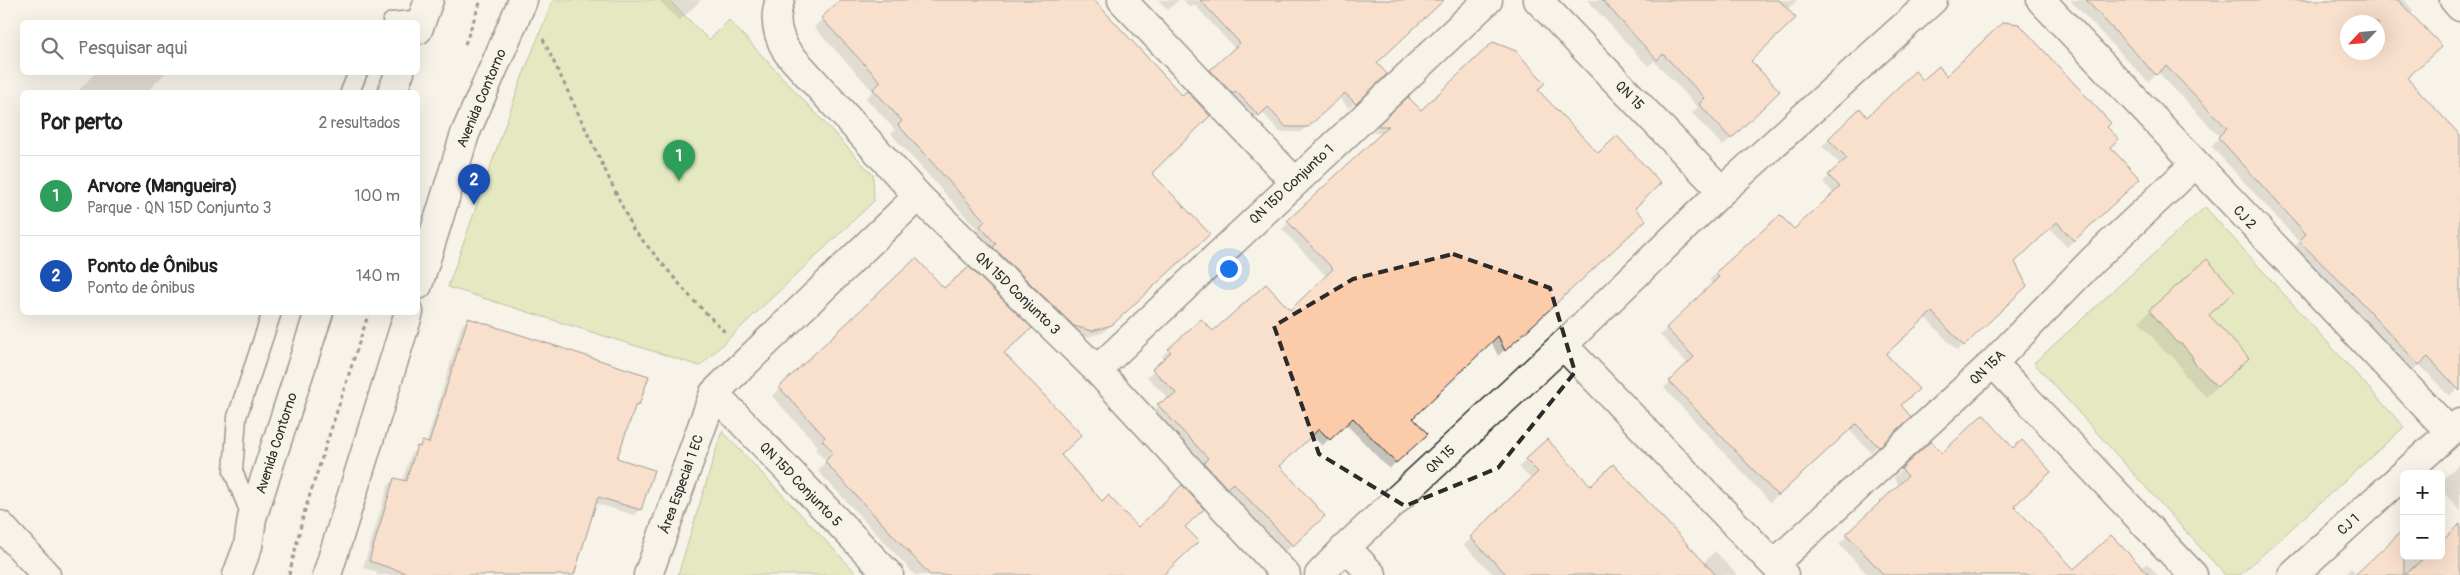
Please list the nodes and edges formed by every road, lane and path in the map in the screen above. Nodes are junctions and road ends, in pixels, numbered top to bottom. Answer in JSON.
{"nodes":[{"id":1,"x":780,"y":0,"type":"edge"},
{"id":2,"x":1122,"y":0,"type":"edge"},
{"id":3,"x":1488,"y":0,"type":"edge"},
{"id":4,"x":1538,"y":0,"type":"edge"},
{"id":5,"x":1933,"y":0,"type":"edge"},
{"id":6,"x":2040,"y":0,"type":"edge"},
{"id":7,"x":2454,"y":0,"type":"edge"},
{"id":8,"x":520,"y":6,"type":"edge"},
{"id":9,"x":2460,"y":6,"type":"edge"},
{"id":10,"x":423,"y":16,"type":"edge"},
{"id":11,"x":402,"y":20,"type":"edge"},
{"id":12,"x":357,"y":75,"type":"edge"},
{"id":13,"x":399,"y":75,"type":"edge"},
{"id":14,"x":351,"y":90,"type":"edge"},
{"id":15,"x":393,"y":90,"type":"edge"},
{"id":16,"x":2195,"y":164,"type":"junction"},
{"id":17,"x":1294,"y":181,"type":"junction"},
{"id":18,"x":1722,"y":190,"type":"junction"},
{"id":19,"x":918,"y":196,"type":"junction"},
{"id":20,"x":420,"y":278,"type":"edge"},
{"id":21,"x":271,"y":315,"type":"edge"},
{"id":22,"x":318,"y":315,"type":"edge"},
{"id":23,"x":368,"y":315,"type":"edge"},
{"id":24,"x":408,"y":315,"type":"edge"},
{"id":25,"x":1563,"y":345,"type":"junction"},
{"id":26,"x":750,"y":358,"type":"junction"},
{"id":27,"x":1993,"y":362,"type":"junction"},
{"id":28,"x":1097,"y":370,"type":"junction"},
{"id":29,"x":714,"y":393,"type":"junction"},
{"id":30,"x":2455,"y":428,"type":"edge"},
{"id":31,"x":2408,"y":470,"type":"edge"},
{"id":32,"x":2400,"y":478,"type":"edge"},
{"id":33,"x":252,"y":518,"type":"junction"},
{"id":34,"x":0,"y":526,"type":"edge"},
{"id":35,"x":248,"y":546,"type":"junction"},
{"id":36,"x":1346,"y":547,"type":"junction"},
{"id":37,"x":1779,"y":570,"type":"edge"},
{"id":38,"x":41,"y":573,"type":"edge"},
{"id":39,"x":237,"y":575,"type":"edge"},
{"id":40,"x":260,"y":575,"type":"edge"},
{"id":41,"x":289,"y":575,"type":"edge"},
{"id":42,"x":326,"y":575,"type":"edge"},
{"id":43,"x":648,"y":575,"type":"edge"},
{"id":44,"x":889,"y":575,"type":"edge"},
{"id":45,"x":1286,"y":575,"type":"edge"},
{"id":46,"x":1319,"y":575,"type":"edge"},
{"id":47,"x":1372,"y":575,"type":"edge"},
{"id":48,"x":2193,"y":575,"type":"edge"},
{"id":49,"x":2293,"y":575,"type":"edge"}],
"edges":[{"from":1,"to":19,"type":"street","name":"QN 15D Conjunto 3"},
{"from":2,"to":17,"type":"street"},
{"from":3,"to":17,"type":"street","name":"QN 15D Conjunto 1"},
{"from":4,"to":18,"type":"street","name":"QN 15"},
{"from":5,"to":18,"type":"street","name":"QN 15"},
{"from":6,"to":16,"type":"street","name":"CJ 2"},
{"from":7,"to":9,"type":"street"},
{"from":8,"to":20,"type":"street","name":"Avenida Contorno"},
{"from":8,"to":26,"type":"path"},
{"from":10,"to":11,"type":"lane"},
{"from":12,"to":14,"type":"lane"},
{"from":13,"to":15,"type":"street"},
{"from":16,"to":27,"type":"street","name":"QN 15A"},
{"from":16,"to":30,"type":"street","name":"CJ 2"},
{"from":17,"to":28,"type":"street","name":"QN 15D Conjunto 1"},
{"from":18,"to":25,"type":"street","name":"QN 15"},
{"from":19,"to":26,"type":"street"},
{"from":19,"to":28,"type":"street","name":"QN 15D Conjunto 3"},
{"from":21,"to":33,"type":"lane"},
{"from":22,"to":33,"type":"street","name":"Avenida Contorno"},
{"from":23,"to":41,"type":"path"},
{"from":24,"to":42,"type":"street"},
{"from":25,"to":36,"type":"street","name":"QN 15"},
{"from":25,"to":37,"type":"street"},
{"from":26,"to":29,"type":"street"},
{"from":27,"to":37,"type":"street","name":"QN 15A"},
{"from":27,"to":48,"type":"street"},
{"from":28,"to":45,"type":"street","name":"QN 15D Conjunto 3"},
{"from":29,"to":43,"type":"street","name":"Área Especial 1 EC"},
{"from":29,"to":44,"type":"street","name":"QN 15D Conjunto 5"},
{"from":30,"to":31,"type":"street","name":"CJ 1"},
{"from":32,"to":49,"type":"street","name":"CJ 1"},
{"from":33,"to":35,"type":"street","name":"Avenida Contorno"},
{"from":34,"to":38,"type":"street"},
{"from":35,"to":39,"type":"street","name":"Avenida Contorno"},
{"from":35,"to":40,"type":"street"},
{"from":36,"to":46,"type":"street","name":"QN 15"},
{"from":36,"to":47,"type":"street"}]}
